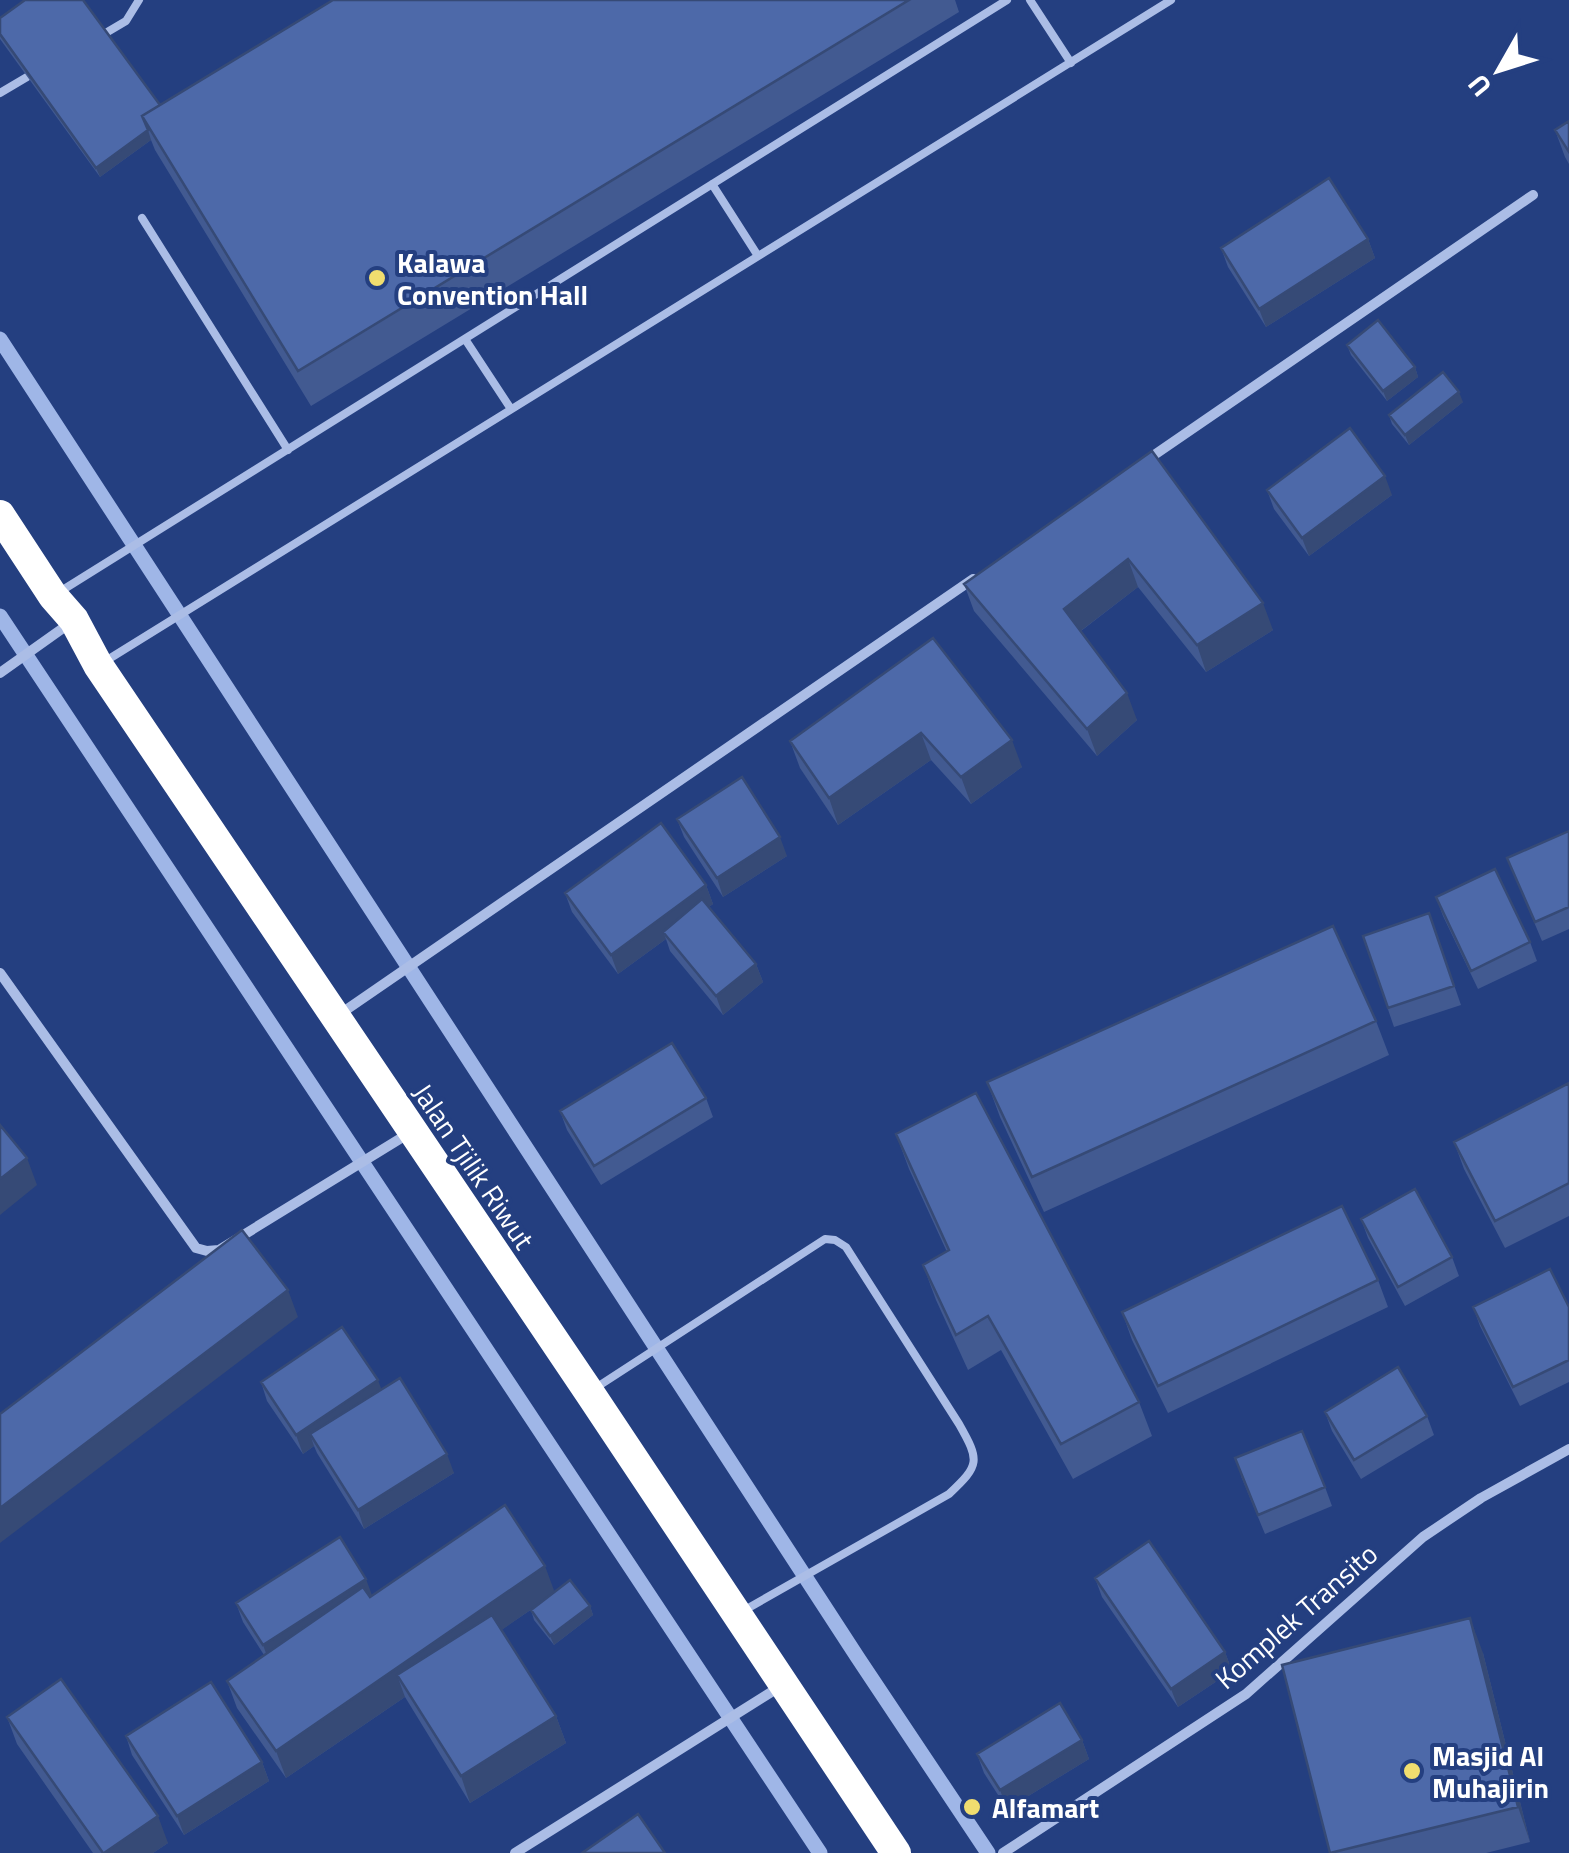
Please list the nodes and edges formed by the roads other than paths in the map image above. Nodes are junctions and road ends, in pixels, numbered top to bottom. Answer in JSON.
{"nodes":[{"id":1,"x":139,"y":0,"type":"edge"},
{"id":2,"x":1006,"y":0,"type":"edge"},
{"id":3,"x":1030,"y":0,"type":"edge"},
{"id":4,"x":1171,"y":0,"type":"edge"},
{"id":5,"x":104,"y":34,"type":"edge"},
{"id":6,"x":1071,"y":63,"type":"junction"},
{"id":7,"x":27,"y":77,"type":"edge"},
{"id":8,"x":0,"y":93,"type":"edge"},
{"id":9,"x":712,"y":184,"type":"junction"},
{"id":10,"x":1533,"y":195,"type":"dead end"},
{"id":11,"x":142,"y":218,"type":"dead end"},
{"id":12,"x":758,"y":256,"type":"junction"},
{"id":13,"x":465,"y":338,"type":"junction"},
{"id":14,"x":512,"y":409,"type":"junction"},
{"id":15,"x":288,"y":450,"type":"junction"},
{"id":16,"x":1142,"y":464,"type":"edge"},
{"id":17,"x":0,"y":515,"type":"edge"},
{"id":18,"x":979,"y":576,"type":"edge"},
{"id":19,"x":53,"y":596,"type":"junction"},
{"id":20,"x":74,"y":620,"type":"junction"},
{"id":21,"x":98,"y":665,"type":"junction"},
{"id":22,"x":0,"y":673,"type":"edge"},
{"id":23,"x":0,"y":973,"type":"edge"},
{"id":24,"x":335,"y":1017,"type":"junction"},
{"id":25,"x":412,"y":1131,"type":"junction"},
{"id":26,"x":589,"y":1392,"type":"junction"},
{"id":27,"x":1569,"y":1449,"type":"edge"},
{"id":28,"x":737,"y":1614,"type":"junction"},
{"id":29,"x":784,"y":1684,"type":"junction"},
{"id":30,"x":516,"y":1853,"type":"edge"},
{"id":31,"x":896,"y":1853,"type":"edge"},
{"id":32,"x":1003,"y":1853,"type":"edge"}],
"edges":[{"from":1,"to":5,"type":"lane"},
{"from":2,"to":9,"type":"lane"},
{"from":3,"to":6,"type":"lane"},
{"from":4,"to":6,"type":"lane"},
{"from":6,"to":12,"type":"lane"},
{"from":7,"to":8,"type":"lane"},
{"from":9,"to":12,"type":"lane"},
{"from":9,"to":13,"type":"lane"},
{"from":10,"to":16,"type":"street"},
{"from":11,"to":15,"type":"lane"},
{"from":12,"to":14,"type":"lane"},
{"from":13,"to":14,"type":"lane"},
{"from":13,"to":15,"type":"lane"},
{"from":14,"to":21,"type":"lane"},
{"from":15,"to":19,"type":"lane"},
{"from":17,"to":19,"type":"highway","name":"Jalan Tjilik Riwut"},
{"from":18,"to":24,"type":"street"},
{"from":19,"to":20,"type":"highway","name":"Jalan Tjilik Riwut"},
{"from":20,"to":21,"type":"highway","name":"Jalan Tjilik Riwut"},
{"from":20,"to":22,"type":"street"},
{"from":21,"to":24,"type":"highway","name":"Jalan Tjilik Riwut"},
{"from":23,"to":25,"type":"street"},
{"from":24,"to":25,"type":"highway","name":"Jalan Tjilik Riwut"},
{"from":25,"to":26,"type":"highway","name":"Jalan Tjilik Riwut"},
{"from":26,"to":28,"type":"highway","name":"Jalan Tjilik Riwut"},
{"from":26,"to":28,"type":"lane"},
{"from":27,"to":32,"type":"street","name":"Komplek Transito"},
{"from":28,"to":29,"type":"highway","name":"Jalan Tjilik Riwut"},
{"from":29,"to":30,"type":"street"},
{"from":29,"to":31,"type":"highway","name":"Jalan Tjilik Riwut"}]}
